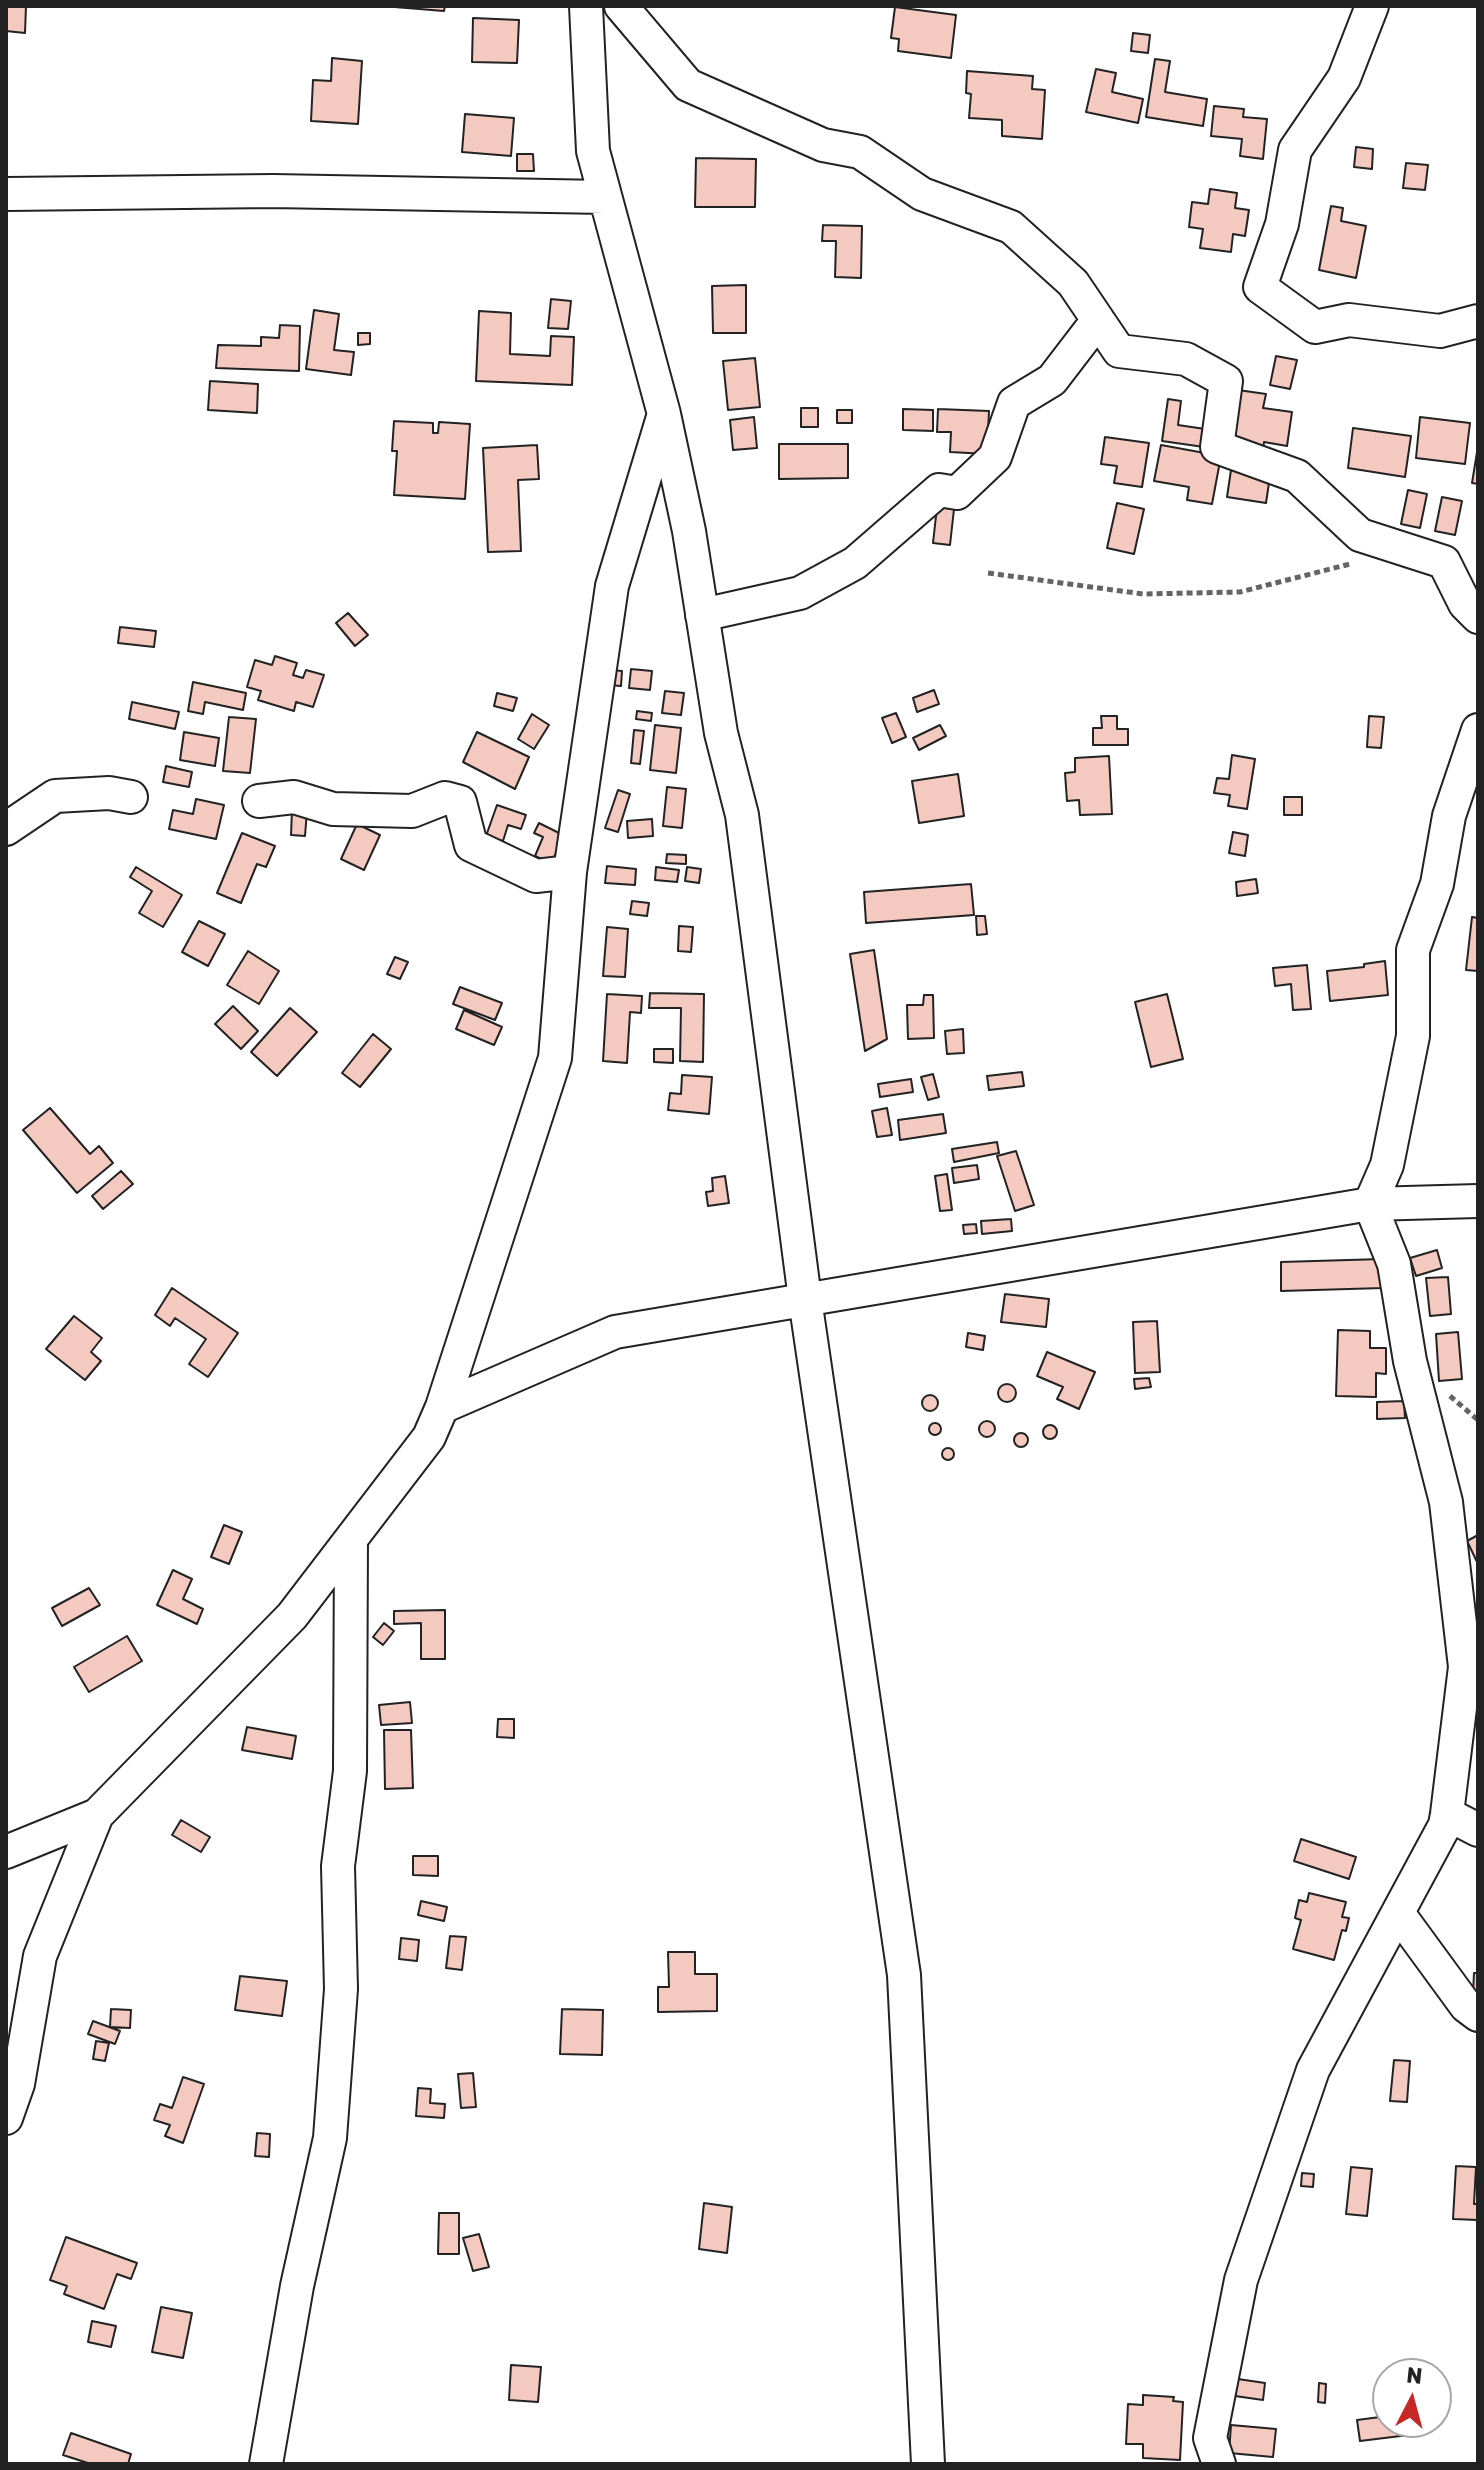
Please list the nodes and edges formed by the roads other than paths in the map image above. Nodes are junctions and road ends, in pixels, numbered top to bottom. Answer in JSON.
{"nodes":[{"id":1,"x":586,"y":6,"type":"edge"},
{"id":2,"x":621,"y":6,"type":"edge"},
{"id":3,"x":1372,"y":6,"type":"edge"},
{"id":4,"x":6,"y":194,"type":"edge"},
{"id":5,"x":605,"y":197,"type":"junction"},
{"id":6,"x":1098,"y":320,"type":"junction"},
{"id":7,"x":1478,"y":321,"type":"edge"},
{"id":8,"x":664,"y":414,"type":"junction"},
{"id":9,"x":702,"y":615,"type":"junction"},
{"id":10,"x":1478,"y":617,"type":"edge"},
{"id":11,"x":1478,"y":730,"type":"edge"},
{"id":12,"x":131,"y":797,"type":"dead end"},
{"id":13,"x":259,"y":801,"type":"dead end"},
{"id":14,"x":6,"y":829,"type":"edge"},
{"id":15,"x":570,"y":872,"type":"junction"},
{"id":16,"x":1478,"y":1201,"type":"edge"},
{"id":17,"x":1370,"y":1204,"type":"junction"},
{"id":18,"x":805,"y":1299,"type":"junction"},
{"id":19,"x":442,"y":1407,"type":"junction"},
{"id":20,"x":351,"y":1539,"type":"junction"},
{"id":21,"x":1447,"y":1814,"type":"junction"},
{"id":22,"x":97,"y":1815,"type":"junction"},
{"id":23,"x":1478,"y":1830,"type":"edge"},
{"id":24,"x":6,"y":1852,"type":"edge"},
{"id":25,"x":1398,"y":1913,"type":"junction"},
{"id":26,"x":1478,"y":2015,"type":"edge"},
{"id":27,"x":6,"y":2118,"type":"edge"},
{"id":28,"x":266,"y":2464,"type":"edge"},
{"id":29,"x":928,"y":2464,"type":"edge"},
{"id":30,"x":1219,"y":2464,"type":"edge"}],
"edges":[{"from":1,"to":5,"type":"street"},
{"from":2,"to":6,"type":"street"},
{"from":3,"to":7,"type":"street"},
{"from":4,"to":5,"type":"street"},
{"from":5,"to":8,"type":"street"},
{"from":6,"to":9,"type":"street"},
{"from":6,"to":10,"type":"street"},
{"from":8,"to":9,"type":"street"},
{"from":8,"to":15,"type":"street"},
{"from":9,"to":18,"type":"street"},
{"from":11,"to":17,"type":"street"},
{"from":12,"to":14,"type":"street"},
{"from":13,"to":15,"type":"street"},
{"from":15,"to":19,"type":"street"},
{"from":16,"to":17,"type":"street"},
{"from":17,"to":18,"type":"street"},
{"from":17,"to":21,"type":"street"},
{"from":18,"to":19,"type":"street"},
{"from":18,"to":29,"type":"street"},
{"from":19,"to":20,"type":"street"},
{"from":20,"to":22,"type":"street"},
{"from":20,"to":28,"type":"street"},
{"from":21,"to":23,"type":"street"},
{"from":21,"to":25,"type":"street"},
{"from":22,"to":24,"type":"street"},
{"from":22,"to":27,"type":"street"},
{"from":25,"to":26,"type":"street"},
{"from":25,"to":30,"type":"street"}]}
